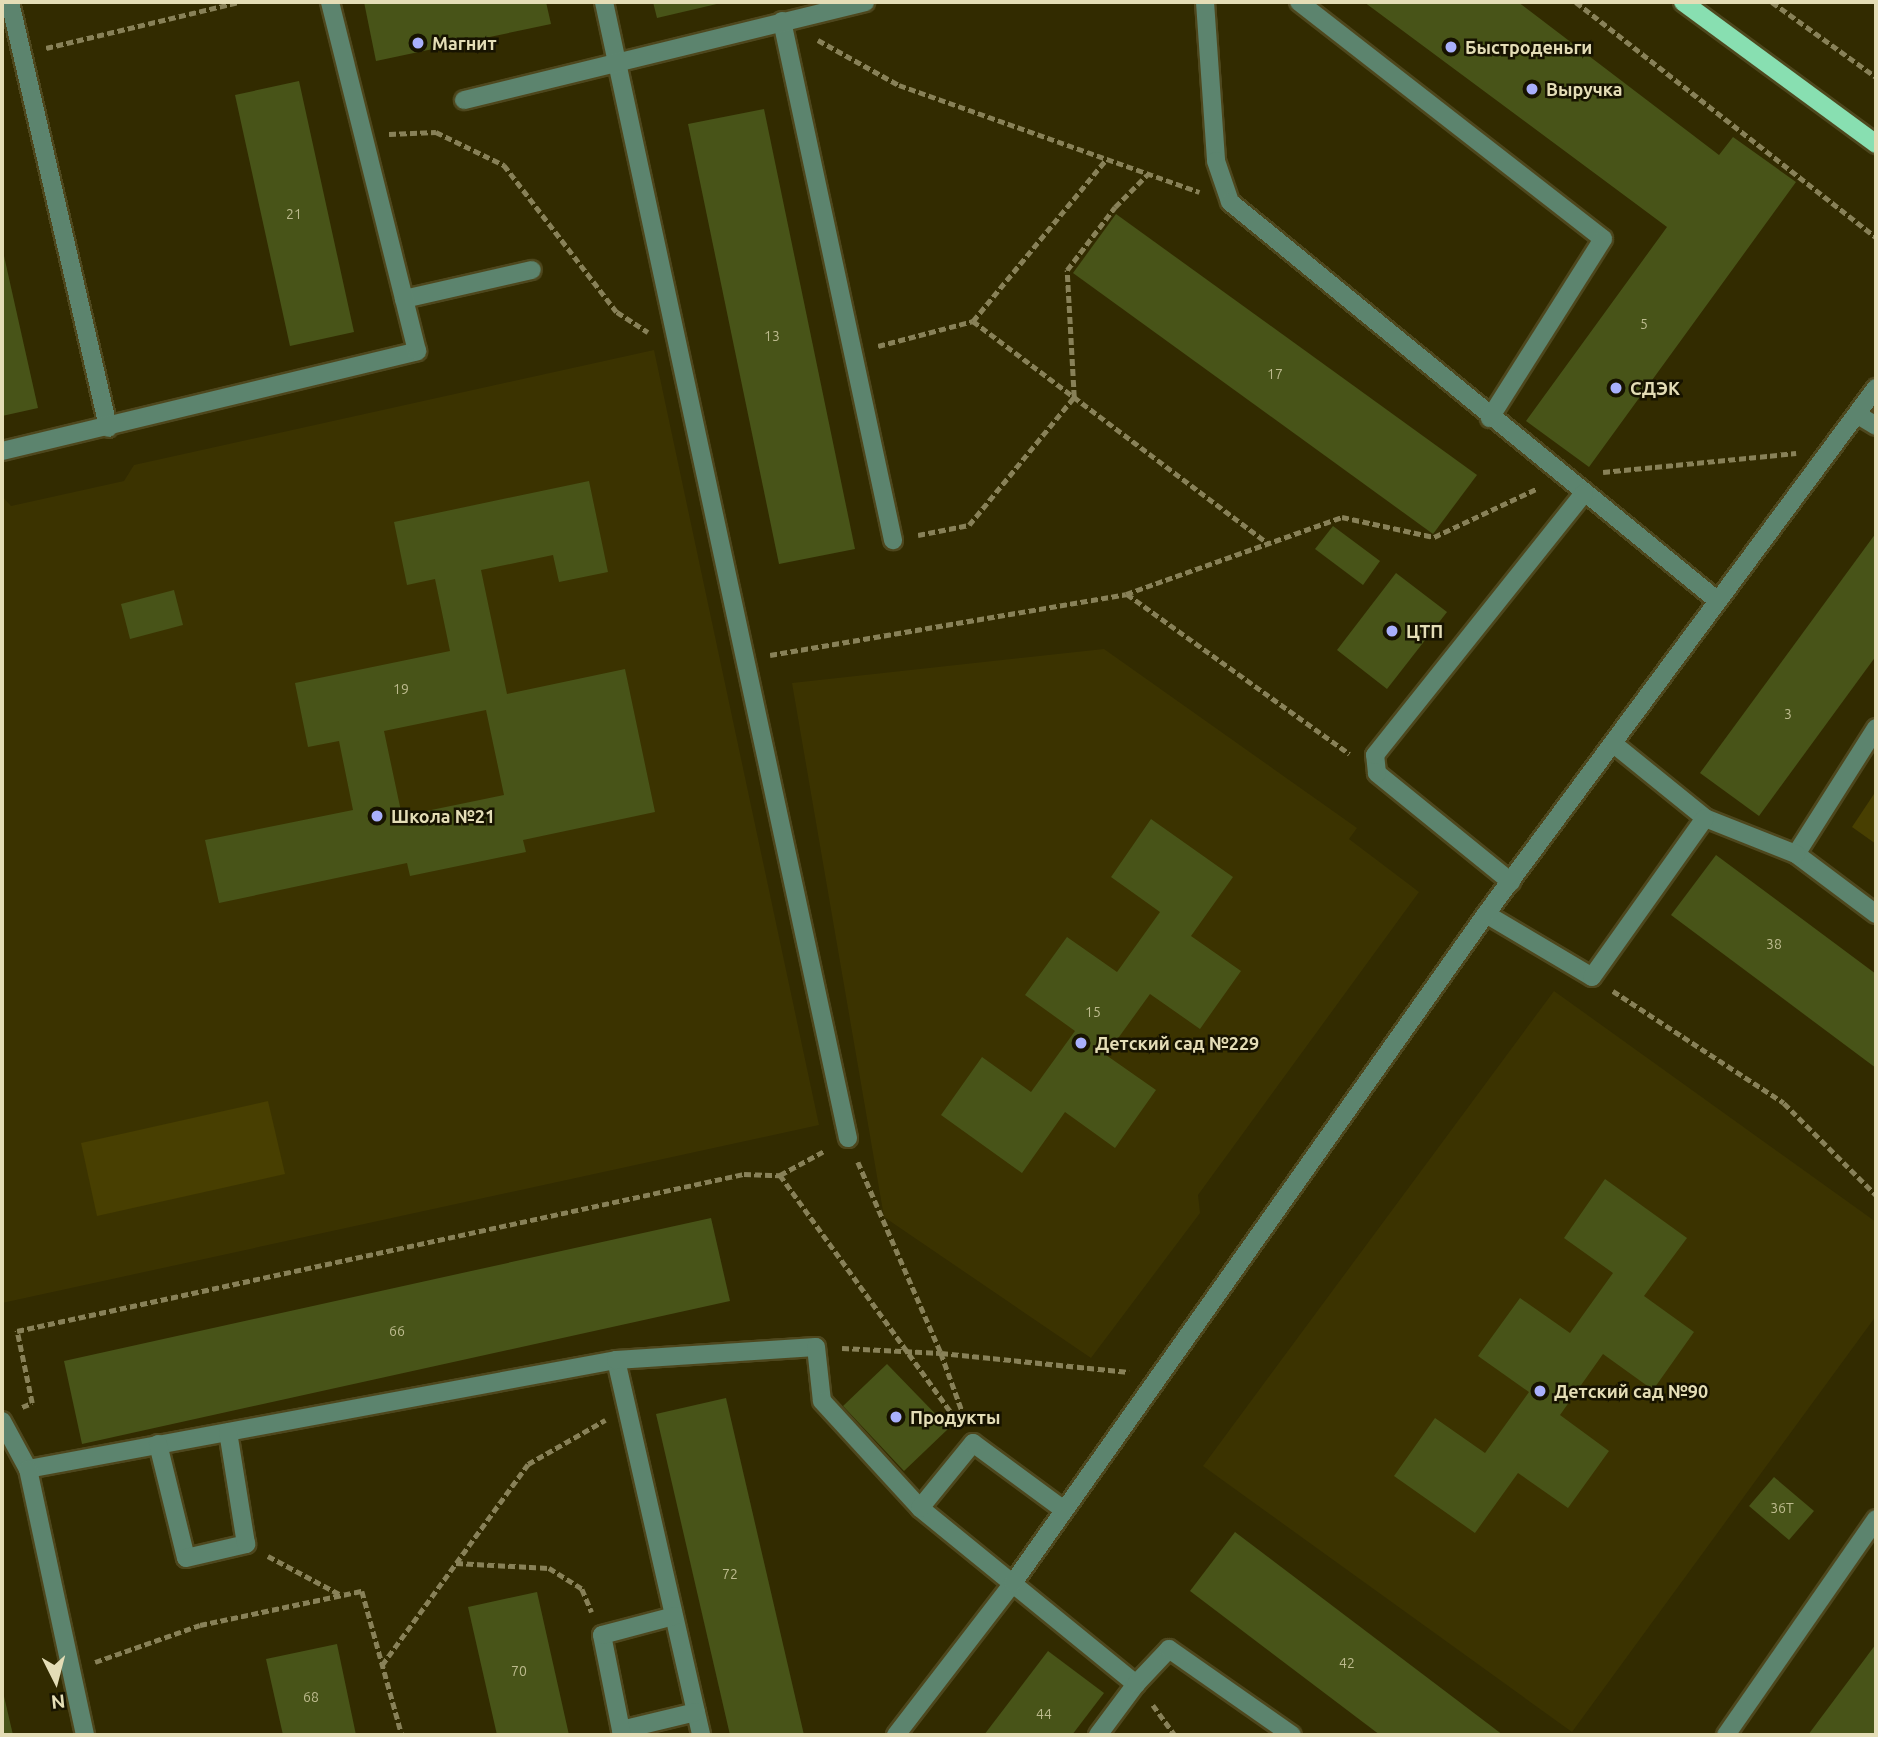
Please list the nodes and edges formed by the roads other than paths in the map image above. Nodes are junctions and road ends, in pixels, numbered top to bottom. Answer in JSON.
{"nodes":[{"id":1,"x":10,"y":2,"type":"edge"},
{"id":2,"x":330,"y":2,"type":"edge"},
{"id":3,"x":604,"y":2,"type":"edge"},
{"id":4,"x":865,"y":2,"type":"edge"},
{"id":5,"x":1205,"y":2,"type":"edge"},
{"id":6,"x":1299,"y":2,"type":"edge"},
{"id":7,"x":1683,"y":2,"type":"edge"},
{"id":8,"x":782,"y":21,"type":"junction"},
{"id":9,"x":615,"y":59,"type":"junction"},
{"id":10,"x":464,"y":100,"type":"dead end"},
{"id":11,"x":1876,"y":144,"type":"edge"},
{"id":12,"x":532,"y":270,"type":"dead end"},
{"id":13,"x":404,"y":299,"type":"junction"},
{"id":14,"x":1876,"y":388,"type":"edge"},
{"id":15,"x":1858,"y":415,"type":"junction"},
{"id":16,"x":1490,"y":418,"type":"junction"},
{"id":17,"x":1876,"y":426,"type":"edge"},
{"id":18,"x":108,"y":428,"type":"junction"},
{"id":19,"x":2,"y":450,"type":"edge"},
{"id":20,"x":1584,"y":493,"type":"junction"},
{"id":21,"x":893,"y":540,"type":"road end"},
{"id":22,"x":1718,"y":601,"type":"junction"},
{"id":23,"x":1876,"y":728,"type":"edge"},
{"id":24,"x":1615,"y":745,"type":"junction"},
{"id":25,"x":1705,"y":818,"type":"junction"},
{"id":26,"x":1796,"y":854,"type":"junction"},
{"id":27,"x":1511,"y":882,"type":"junction"},
{"id":28,"x":1486,"y":914,"type":"junction"},
{"id":29,"x":1876,"y":914,"type":"edge"},
{"id":30,"x":848,"y":1138,"type":"road end"},
{"id":31,"x":616,"y":1360,"type":"junction"},
{"id":32,"x":7,"y":1416,"type":"edge"},
{"id":33,"x":228,"y":1432,"type":"junction"},
{"id":34,"x":158,"y":1444,"type":"junction"},
{"id":35,"x":28,"y":1469,"type":"junction"},
{"id":36,"x":920,"y":1508,"type":"junction"},
{"id":37,"x":1064,"y":1510,"type":"junction"},
{"id":38,"x":1876,"y":1519,"type":"edge"},
{"id":39,"x":1013,"y":1583,"type":"junction"},
{"id":40,"x":674,"y":1616,"type":"junction"},
{"id":41,"x":1136,"y":1684,"type":"junction"},
{"id":42,"x":696,"y":1712,"type":"junction"},
{"id":43,"x":622,"y":1732,"type":"edge"},
{"id":44,"x":85,"y":1735,"type":"edge"},
{"id":45,"x":701,"y":1735,"type":"edge"},
{"id":46,"x":896,"y":1735,"type":"edge"},
{"id":47,"x":1098,"y":1735,"type":"edge"},
{"id":48,"x":1292,"y":1735,"type":"edge"},
{"id":49,"x":1726,"y":1735,"type":"edge"}],
"edges":[{"from":1,"to":18,"type":"street"},
{"from":2,"to":13,"type":"street"},
{"from":3,"to":9,"type":"street"},
{"from":4,"to":8,"type":"street"},
{"from":5,"to":16,"type":"street"},
{"from":6,"to":16,"type":"street"},
{"from":7,"to":11,"type":"main road"},
{"from":8,"to":9,"type":"street"},
{"from":8,"to":21,"type":"street"},
{"from":9,"to":10,"type":"street"},
{"from":9,"to":30,"type":"street"},
{"from":12,"to":13,"type":"street"},
{"from":13,"to":18,"type":"street"},
{"from":14,"to":15,"type":"street"},
{"from":15,"to":17,"type":"street"},
{"from":15,"to":22,"type":"street"},
{"from":16,"to":20,"type":"street"},
{"from":18,"to":19,"type":"street"},
{"from":20,"to":22,"type":"street"},
{"from":20,"to":27,"type":"street"},
{"from":22,"to":24,"type":"street"},
{"from":23,"to":26,"type":"street"},
{"from":24,"to":25,"type":"street"},
{"from":24,"to":27,"type":"street"},
{"from":25,"to":26,"type":"street"},
{"from":25,"to":28,"type":"street"},
{"from":26,"to":29,"type":"street"},
{"from":27,"to":28,"type":"street"},
{"from":28,"to":37,"type":"street"},
{"from":31,"to":33,"type":"street"},
{"from":31,"to":36,"type":"street"},
{"from":31,"to":40,"type":"street"},
{"from":32,"to":35,"type":"street"},
{"from":33,"to":34,"type":"street"},
{"from":33,"to":34,"type":"street"},
{"from":34,"to":35,"type":"street"},
{"from":35,"to":44,"type":"street"},
{"from":36,"to":37,"type":"street"},
{"from":36,"to":39,"type":"street"},
{"from":37,"to":39,"type":"street"},
{"from":38,"to":49,"type":"street"},
{"from":39,"to":41,"type":"street"},
{"from":39,"to":46,"type":"street"},
{"from":40,"to":42,"type":"street"},
{"from":40,"to":43,"type":"street"},
{"from":41,"to":47,"type":"street"},
{"from":41,"to":48,"type":"street"},
{"from":42,"to":43,"type":"street"},
{"from":42,"to":45,"type":"street"}]}
